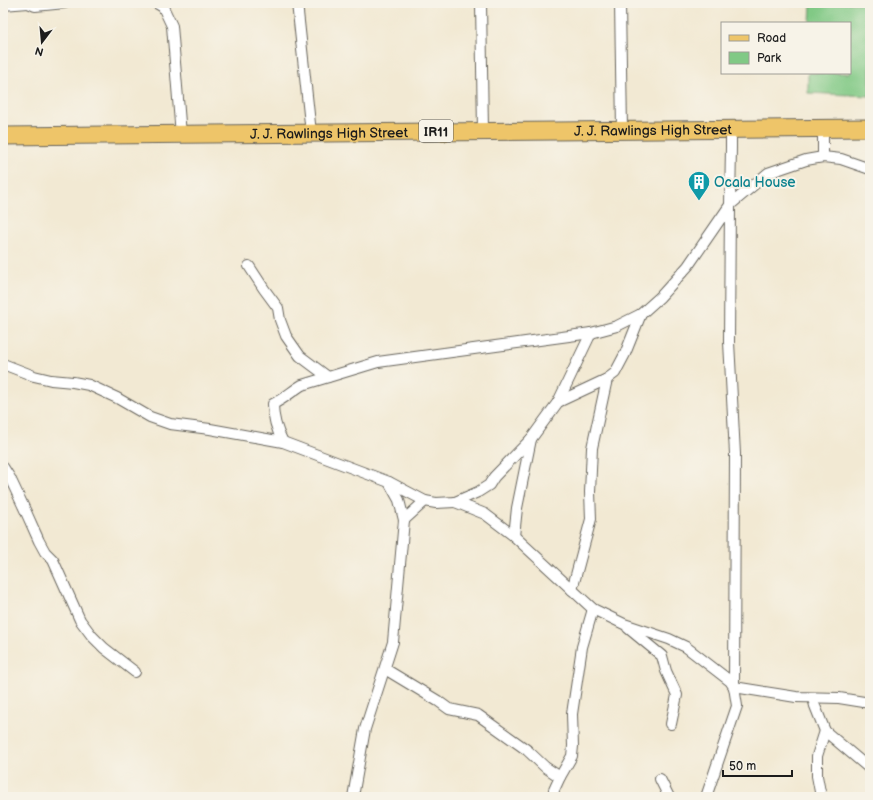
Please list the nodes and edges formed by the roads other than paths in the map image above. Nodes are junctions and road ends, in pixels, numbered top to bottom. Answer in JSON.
{"nodes":[{"id":1,"x":28,"y":3,"type":"edge"},
{"id":2,"x":65,"y":3,"type":"edge"},
{"id":3,"x":156,"y":3,"type":"edge"},
{"id":4,"x":297,"y":3,"type":"edge"},
{"id":5,"x":481,"y":3,"type":"edge"},
{"id":6,"x":620,"y":3,"type":"edge"},
{"id":7,"x":3,"y":5,"type":"edge"},
{"id":8,"x":823,"y":128,"type":"junction"},
{"id":9,"x":870,"y":128,"type":"edge"},
{"id":10,"x":730,"y":129,"type":"junction"},
{"id":11,"x":622,"y":130,"type":"junction"},
{"id":12,"x":484,"y":131,"type":"junction"},
{"id":13,"x":311,"y":134,"type":"junction"},
{"id":14,"x":181,"y":135,"type":"junction"},
{"id":15,"x":3,"y":136,"type":"edge"},
{"id":16,"x":823,"y":157,"type":"junction"},
{"id":17,"x":870,"y":169,"type":"edge"},
{"id":18,"x":730,"y":205,"type":"junction"},
{"id":19,"x":249,"y":266,"type":"dead end"},
{"id":20,"x":641,"y":314,"type":"junction"},
{"id":21,"x":591,"y":333,"type":"junction"},
{"id":22,"x":3,"y":364,"type":"edge"},
{"id":23,"x":328,"y":377,"type":"junction"},
{"id":24,"x":607,"y":379,"type":"junction"},
{"id":25,"x":558,"y":402,"type":"junction"},
{"id":26,"x":531,"y":439,"type":"junction"},
{"id":27,"x":283,"y":442,"type":"junction"},
{"id":28,"x":3,"y":467,"type":"edge"},
{"id":29,"x":389,"y":482,"type":"junction"},
{"id":30,"x":425,"y":501,"type":"junction"},
{"id":31,"x":455,"y":502,"type":"junction"},
{"id":32,"x":404,"y":520,"type":"junction"},
{"id":33,"x":514,"y":536,"type":"junction"},
{"id":34,"x":572,"y":590,"type":"junction"},
{"id":35,"x":592,"y":609,"type":"junction"},
{"id":36,"x":624,"y":624,"type":"junction"},
{"id":37,"x":669,"y":639,"type":"junction"},
{"id":38,"x":662,"y":656,"type":"junction"},
{"id":39,"x":385,"y":669,"type":"junction"},
{"id":40,"x":136,"y":672,"type":"dead end"},
{"id":41,"x":734,"y":687,"type":"junction"},
{"id":42,"x":813,"y":698,"type":"junction"},
{"id":43,"x":870,"y":703,"type":"edge"},
{"id":44,"x":671,"y":724,"type":"dead end"},
{"id":45,"x":825,"y":731,"type":"junction"},
{"id":46,"x":870,"y":769,"type":"edge"},
{"id":47,"x":560,"y":777,"type":"junction"},
{"id":48,"x":660,"y":779,"type":"dead end"},
{"id":49,"x":352,"y":797,"type":"edge"},
{"id":50,"x":553,"y":797,"type":"edge"},
{"id":51,"x":669,"y":797,"type":"edge"},
{"id":52,"x":706,"y":797,"type":"edge"},
{"id":53,"x":820,"y":797,"type":"edge"}],
"edges":[{"from":1,"to":2,"type":"street"},
{"from":1,"to":7,"type":"street"},
{"from":3,"to":14,"type":"street"},
{"from":4,"to":13,"type":"street"},
{"from":5,"to":12,"type":"street"},
{"from":6,"to":11,"type":"street"},
{"from":8,"to":9,"type":"main road","name":"J. J. Rawlings High Street","number":"IR11"},
{"from":8,"to":10,"type":"main road","name":"J. J. Rawlings High Street","number":"IR11"},
{"from":8,"to":16,"type":"street"},
{"from":10,"to":11,"type":"main road","name":"J. J. Rawlings High Street","number":"IR11"},
{"from":10,"to":18,"type":"street"},
{"from":11,"to":12,"type":"main road","name":"J. J. Rawlings High Street","number":"IR11"},
{"from":12,"to":13,"type":"main road","name":"J. J. Rawlings High Street","number":"IR11"},
{"from":13,"to":14,"type":"main road","name":"J. J. Rawlings High Street","number":"IR11"},
{"from":14,"to":15,"type":"main road","name":"J. J. Rawlings High Street","number":"IR11"},
{"from":16,"to":17,"type":"street"},
{"from":16,"to":18,"type":"street"},
{"from":18,"to":20,"type":"street"},
{"from":18,"to":41,"type":"street"},
{"from":19,"to":23,"type":"street"},
{"from":20,"to":21,"type":"street"},
{"from":20,"to":24,"type":"street"},
{"from":21,"to":23,"type":"street"},
{"from":21,"to":25,"type":"street"},
{"from":22,"to":27,"type":"street"},
{"from":23,"to":27,"type":"street"},
{"from":24,"to":25,"type":"street"},
{"from":24,"to":34,"type":"street"},
{"from":25,"to":26,"type":"street"},
{"from":26,"to":31,"type":"street"},
{"from":26,"to":33,"type":"street"},
{"from":27,"to":29,"type":"street"},
{"from":28,"to":40,"type":"street"},
{"from":29,"to":30,"type":"street"},
{"from":29,"to":32,"type":"street"},
{"from":30,"to":31,"type":"street"},
{"from":30,"to":32,"type":"street"},
{"from":31,"to":33,"type":"street"},
{"from":32,"to":39,"type":"street"},
{"from":33,"to":34,"type":"street"},
{"from":34,"to":35,"type":"street"},
{"from":35,"to":36,"type":"street"},
{"from":35,"to":47,"type":"street"},
{"from":36,"to":37,"type":"street"},
{"from":36,"to":38,"type":"street"},
{"from":37,"to":38,"type":"street"},
{"from":37,"to":41,"type":"street"},
{"from":38,"to":44,"type":"street"},
{"from":39,"to":47,"type":"street"},
{"from":39,"to":49,"type":"street"},
{"from":41,"to":42,"type":"street"},
{"from":41,"to":52,"type":"street"},
{"from":42,"to":43,"type":"street"},
{"from":42,"to":45,"type":"street"},
{"from":45,"to":46,"type":"street"},
{"from":45,"to":53,"type":"street"},
{"from":47,"to":50,"type":"street"},
{"from":48,"to":51,"type":"street"}]}
